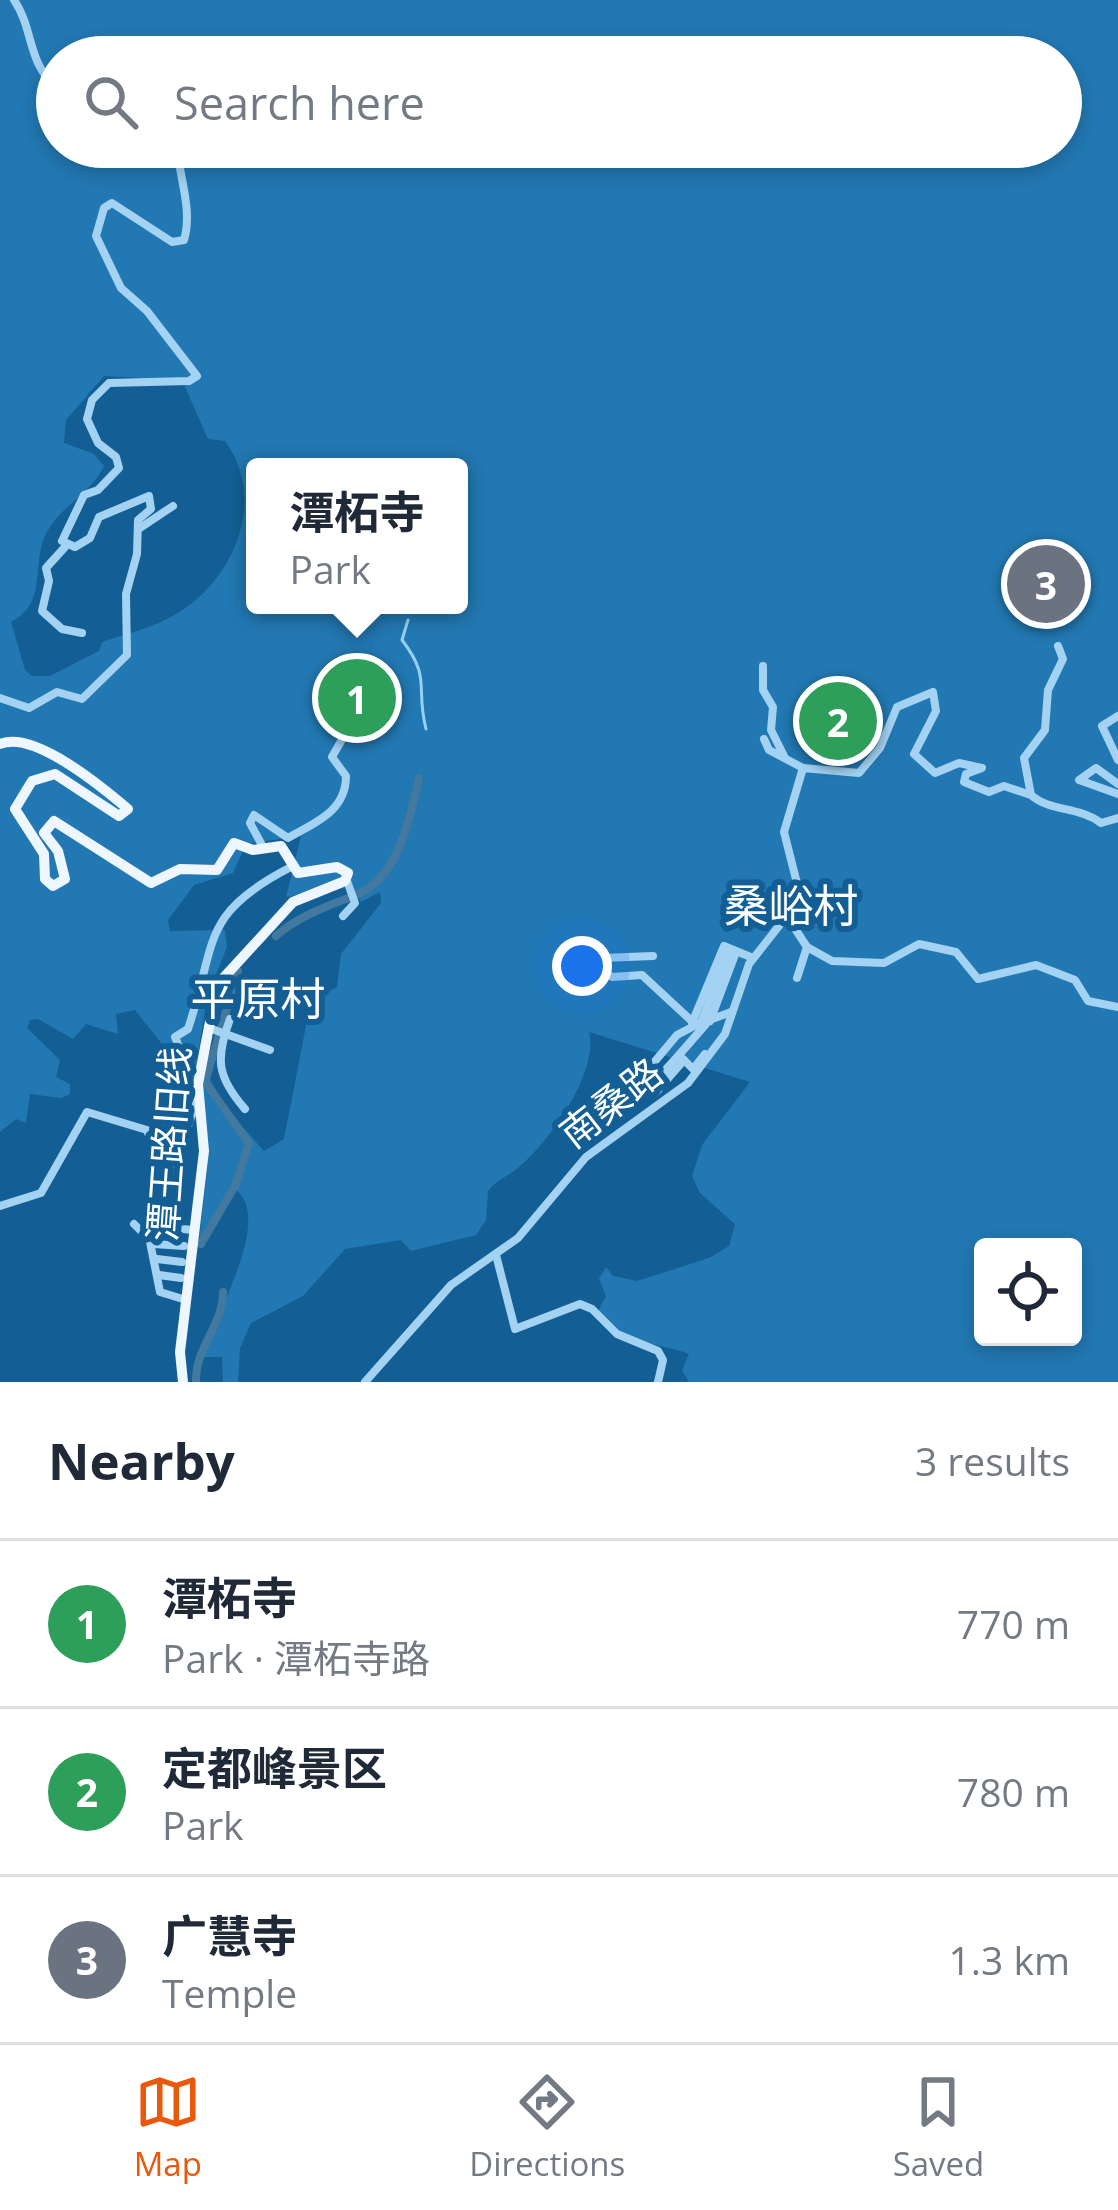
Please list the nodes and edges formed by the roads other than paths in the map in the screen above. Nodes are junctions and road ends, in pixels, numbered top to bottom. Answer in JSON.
{"nodes":[{"id":1,"x":14,"y":0,"type":"edge"},
{"id":2,"x":36,"y":59,"type":"edge"},
{"id":3,"x":177,"y":168,"type":"edge"},
{"id":4,"x":173,"y":506,"type":"dead end"},
{"id":5,"x":140,"y":530,"type":"junction"},
{"id":6,"x":65,"y":547,"type":"junction"},
{"id":7,"x":82,"y":633,"type":"dead end"},
{"id":8,"x":1058,"y":646,"type":"dead end"},
{"id":9,"x":764,"y":666,"type":"dead end"},
{"id":10,"x":0,"y":698,"type":"edge"},
{"id":11,"x":365,"y":699,"type":"dead end"},
{"id":12,"x":1118,"y":716,"type":"edge"},
{"id":13,"x":764,"y":740,"type":"dead end"},
{"id":14,"x":0,"y":744,"type":"edge"},
{"id":15,"x":784,"y":756,"type":"junction"},
{"id":16,"x":1118,"y":760,"type":"edge"},
{"id":17,"x":803,"y":768,"type":"junction"},
{"id":18,"x":1118,"y":784,"type":"edge"},
{"id":19,"x":1118,"y":794,"type":"edge"},
{"id":20,"x":1031,"y":795,"type":"junction"},
{"id":21,"x":1118,"y":818,"type":"edge"},
{"id":22,"x":263,"y":847,"type":"junction"},
{"id":23,"x":291,"y":867,"type":"junction"},
{"id":24,"x":349,"y":884,"type":"dead end"},
{"id":25,"x":343,"y":916,"type":"dead end"},
{"id":26,"x":788,"y":919,"type":"junction"},
{"id":27,"x":807,"y":947,"type":"junction"},
{"id":28,"x":732,"y":951,"type":"junction"},
{"id":29,"x":653,"y":956,"type":"dead end"},
{"id":30,"x":753,"y":958,"type":"junction"},
{"id":31,"x":797,"y":978,"type":"dead end"},
{"id":32,"x":1118,"y":1007,"type":"edge"},
{"id":33,"x":731,"y":1012,"type":"junction"},
{"id":34,"x":230,"y":1019,"type":"dead end"},
{"id":35,"x":701,"y":1024,"type":"junction"},
{"id":36,"x":216,"y":1031,"type":"junction"},
{"id":37,"x":270,"y":1050,"type":"dead end"},
{"id":38,"x":712,"y":1051,"type":"junction"},
{"id":39,"x":682,"y":1057,"type":"junction"},
{"id":40,"x":640,"y":1079,"type":"dead end"},
{"id":41,"x":652,"y":1090,"type":"dead end"},
{"id":42,"x":199,"y":1097,"type":"junction"},
{"id":43,"x":244,"y":1109,"type":"dead end"},
{"id":44,"x":152,"y":1130,"type":"dead end"},
{"id":45,"x":0,"y":1206,"type":"edge"},
{"id":46,"x":134,"y":1224,"type":"dead end"},
{"id":47,"x":194,"y":1230,"type":"junction"},
{"id":48,"x":152,"y":1241,"type":"junction"},
{"id":49,"x":184,"y":1246,"type":"dead end"},
{"id":50,"x":496,"y":1255,"type":"junction"},
{"id":51,"x":157,"y":1259,"type":"junction"},
{"id":52,"x":182,"y":1262,"type":"dead end"},
{"id":53,"x":159,"y":1275,"type":"junction"},
{"id":54,"x":181,"y":1278,"type":"dead end"},
{"id":55,"x":186,"y":1300,"type":"junction"},
{"id":56,"x":183,"y":1382,"type":"edge"},
{"id":57,"x":365,"y":1382,"type":"edge"},
{"id":58,"x":658,"y":1382,"type":"edge"}],
"edges":[{"from":1,"to":2,"type":"street"},
{"from":3,"to":6,"type":"street"},
{"from":4,"to":5,"type":"street"},
{"from":5,"to":6,"type":"street"},
{"from":5,"to":10,"type":"street"},
{"from":6,"to":7,"type":"street"},
{"from":8,"to":20,"type":"street"},
{"from":9,"to":15,"type":"street"},
{"from":11,"to":22,"type":"street"},
{"from":12,"to":16,"type":"street"},
{"from":13,"to":15,"type":"street"},
{"from":14,"to":22,"type":"main road"},
{"from":15,"to":17,"type":"street"},
{"from":17,"to":20,"type":"street"},
{"from":17,"to":26,"type":"street"},
{"from":18,"to":19,"type":"street"},
{"from":20,"to":21,"type":"street"},
{"from":22,"to":23,"type":"main road","name":"潭王路旧线"},
{"from":23,"to":36,"type":"main road","name":"潭王路旧线"},
{"from":23,"to":44,"type":"street"},
{"from":24,"to":25,"type":"street"},
{"from":26,"to":27,"type":"street"},
{"from":26,"to":30,"type":"street","name":"南桑路"},
{"from":27,"to":31,"type":"street"},
{"from":27,"to":32,"type":"street"},
{"from":28,"to":30,"type":"street"},
{"from":28,"to":35,"type":"street"},
{"from":28,"to":35,"type":"street"},
{"from":29,"to":35,"type":"street"},
{"from":30,"to":33,"type":"street","name":"南桑路"},
{"from":33,"to":35,"type":"street"},
{"from":33,"to":38,"type":"street","name":"南桑路"},
{"from":34,"to":36,"type":"street"},
{"from":35,"to":39,"type":"street"},
{"from":35,"to":40,"type":"street"},
{"from":36,"to":37,"type":"street"},
{"from":36,"to":42,"type":"main road","name":"潭王路旧线"},
{"from":36,"to":43,"type":"street"},
{"from":38,"to":39,"type":"street"},
{"from":38,"to":50,"type":"street","name":"南桑路"},
{"from":39,"to":41,"type":"street"},
{"from":42,"to":45,"type":"street"},
{"from":42,"to":47,"type":"main road","name":"潭王路旧线"},
{"from":46,"to":48,"type":"street"},
{"from":47,"to":48,"type":"street"},
{"from":47,"to":55,"type":"main road","name":"潭王路旧线"},
{"from":48,"to":49,"type":"street"},
{"from":48,"to":51,"type":"street"},
{"from":50,"to":57,"type":"street","name":"南桑路"},
{"from":50,"to":58,"type":"street"},
{"from":51,"to":52,"type":"street"},
{"from":51,"to":53,"type":"street"},
{"from":53,"to":54,"type":"street"},
{"from":53,"to":55,"type":"street"},
{"from":55,"to":56,"type":"main road","name":"潭王路旧线"}]}
